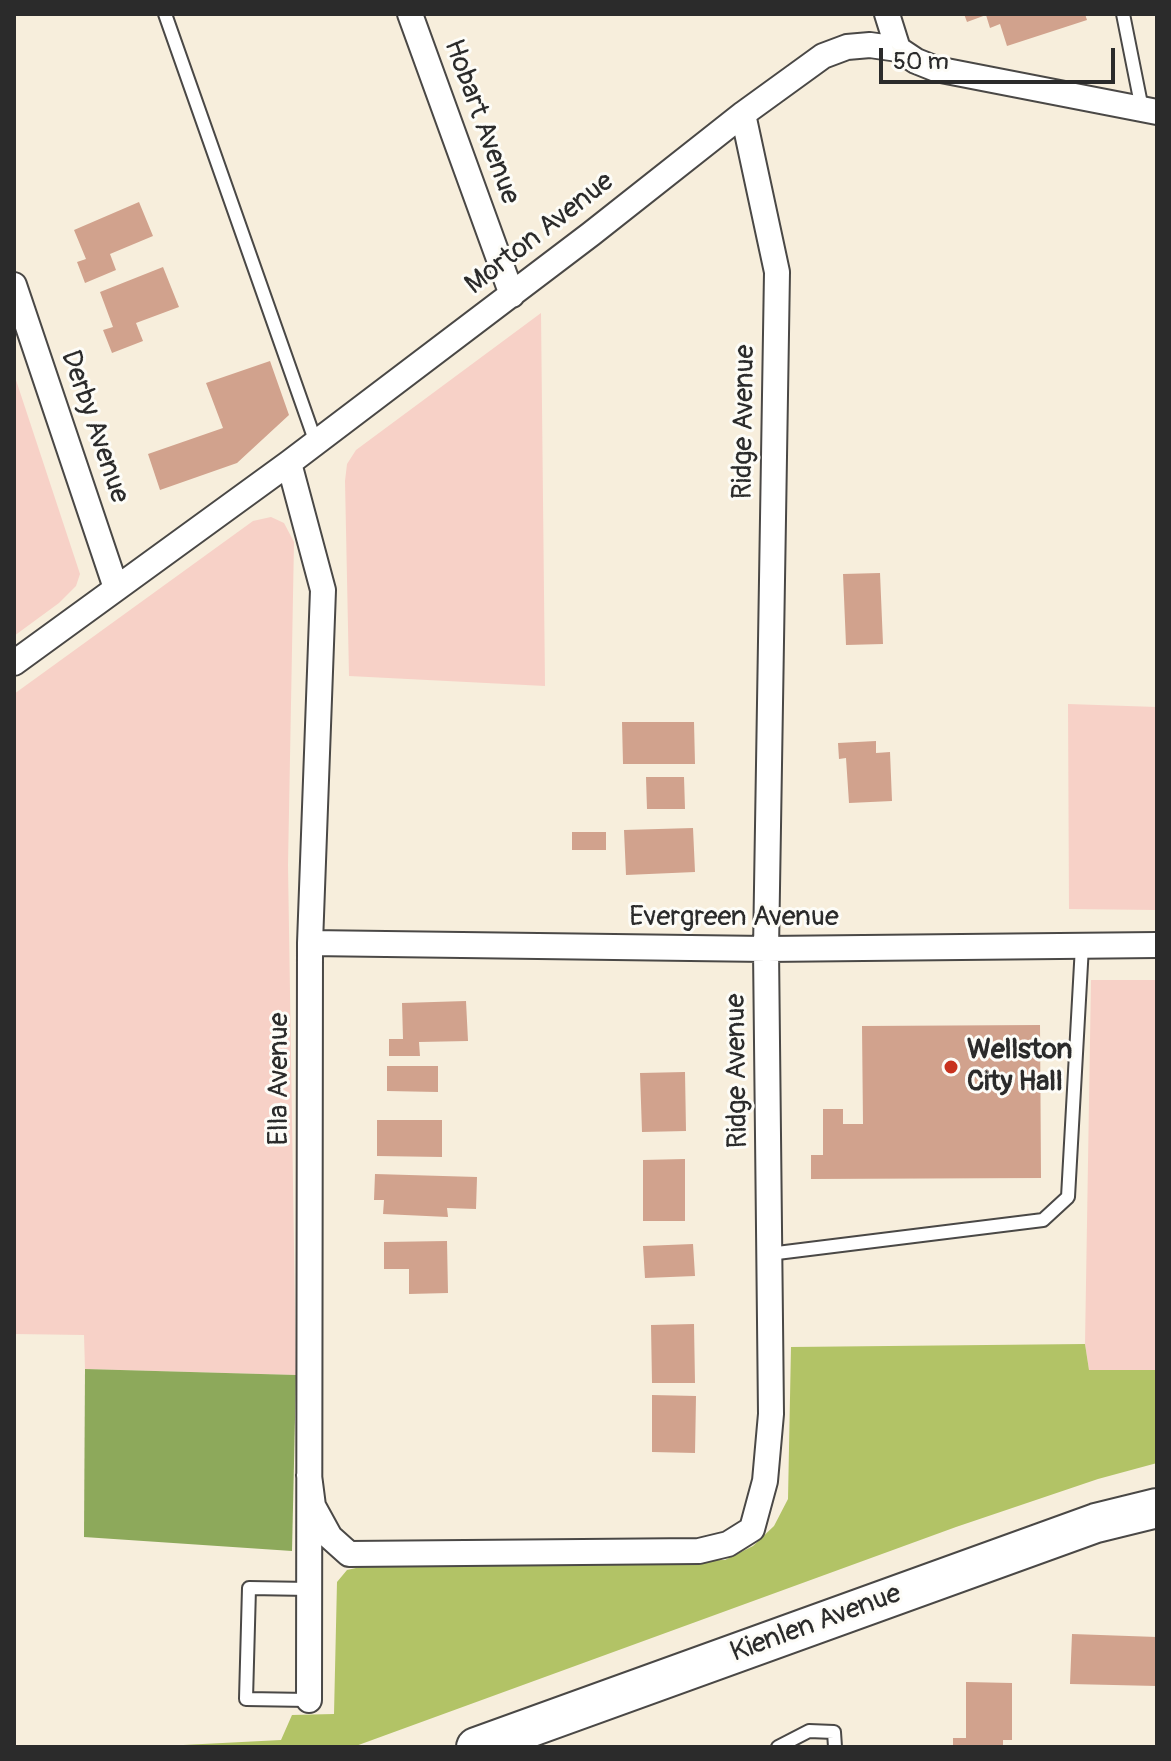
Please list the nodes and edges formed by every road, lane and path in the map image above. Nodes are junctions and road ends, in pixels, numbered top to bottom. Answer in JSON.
{"nodes":[{"id":1,"x":165,"y":14,"type":"edge"},
{"id":2,"x":410,"y":14,"type":"edge"},
{"id":3,"x":887,"y":14,"type":"edge"},
{"id":4,"x":1123,"y":14,"type":"edge"},
{"id":5,"x":898,"y":49,"type":"junction"},
{"id":6,"x":1150,"y":110,"type":"edge"},
{"id":7,"x":743,"y":114,"type":"junction"},
{"id":8,"x":14,"y":285,"type":"edge"},
{"id":9,"x":512,"y":295,"type":"junction"},
{"id":10,"x":316,"y":443,"type":"junction"},
{"id":11,"x":289,"y":463,"type":"junction"},
{"id":12,"x":116,"y":588,"type":"junction"},
{"id":13,"x":14,"y":663,"type":"edge"},
{"id":14,"x":310,"y":943,"type":"junction"},
{"id":15,"x":1157,"y":945,"type":"edge"},
{"id":16,"x":1082,"y":946,"type":"junction"},
{"id":17,"x":766,"y":949,"type":"junction"},
{"id":18,"x":769,"y":1254,"type":"junction"},
{"id":19,"x":309,"y":1475,"type":"junction"},
{"id":20,"x":1157,"y":1508,"type":"edge"},
{"id":21,"x":310,"y":1589,"type":"junction"},
{"id":22,"x":309,"y":1700,"type":"joint"},
{"id":23,"x":476,"y":1747,"type":"edge"},
{"id":24,"x":778,"y":1747,"type":"edge"},
{"id":25,"x":835,"y":1747,"type":"edge"}],
"edges":[{"from":1,"to":10,"type":"lane"},
{"from":2,"to":9,"type":"street","name":"Hobart Avenue"},
{"from":3,"to":5,"type":"street"},
{"from":4,"to":6,"type":"lane"},
{"from":5,"to":6,"type":"street","name":"Morton Avenue"},
{"from":5,"to":7,"type":"street","name":"Morton Avenue"},
{"from":7,"to":9,"type":"street","name":"Morton Avenue"},
{"from":7,"to":17,"type":"street","name":"Ridge Avenue"},
{"from":8,"to":12,"type":"street","name":"Derby Avenue"},
{"from":9,"to":10,"type":"street","name":"Morton Avenue"},
{"from":10,"to":11,"type":"street","name":"Morton Avenue"},
{"from":11,"to":12,"type":"street","name":"Morton Avenue"},
{"from":11,"to":14,"type":"street","name":"Ella Avenue"},
{"from":12,"to":13,"type":"street","name":"Morton Avenue"},
{"from":14,"to":17,"type":"street","name":"Evergreen Avenue"},
{"from":14,"to":19,"type":"street","name":"Ella Avenue"},
{"from":15,"to":16,"type":"street","name":"Evergreen Avenue"},
{"from":16,"to":17,"type":"street","name":"Evergreen Avenue"},
{"from":16,"to":18,"type":"lane"},
{"from":17,"to":18,"type":"street","name":"Ridge Avenue"},
{"from":18,"to":19,"type":"street","name":"Ridge Avenue"},
{"from":19,"to":21,"type":"street","name":"Ella Avenue"},
{"from":20,"to":23,"type":"main road","name":"Kienlen Avenue"},
{"from":21,"to":22,"type":"street","name":"Ella Avenue"},
{"from":21,"to":22,"type":"lane"},
{"from":24,"to":25,"type":"lane"}]}
